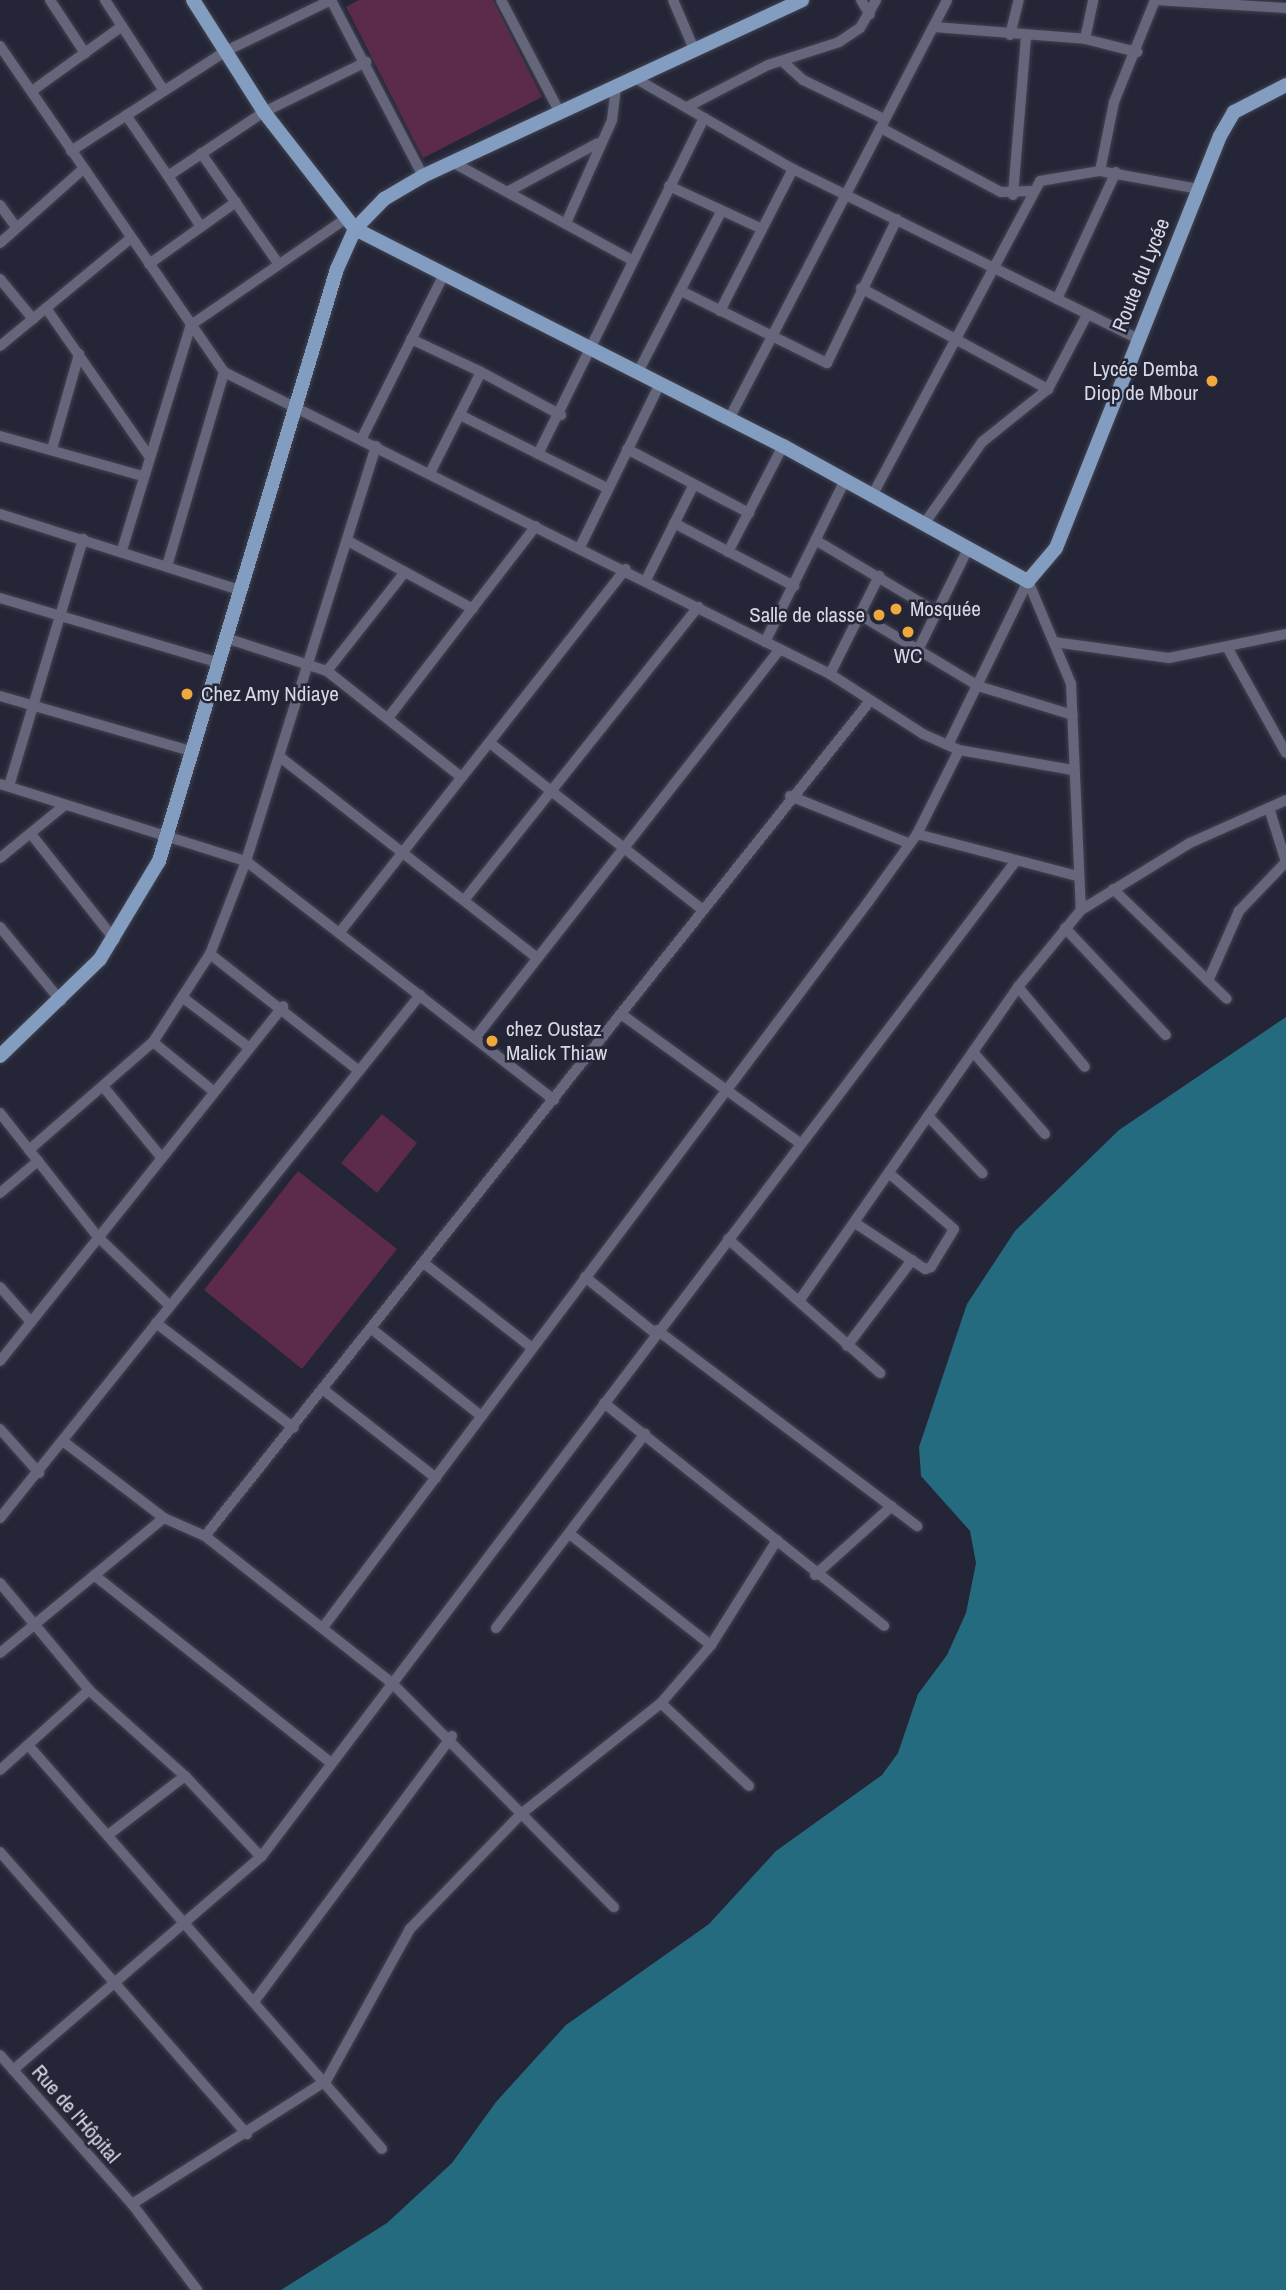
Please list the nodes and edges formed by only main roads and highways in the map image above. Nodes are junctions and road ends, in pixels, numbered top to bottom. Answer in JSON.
{"nodes":[{"id":1,"x":193,"y":0,"type":"edge"},
{"id":2,"x":802,"y":0,"type":"edge"},
{"id":3,"x":1286,"y":85,"type":"edge"},
{"id":4,"x":350,"y":224,"type":"junction"},
{"id":5,"x":2,"y":1050,"type":"edge"}],
"edges":[{"from":1,"to":4,"type":"main road"},
{"from":2,"to":4,"type":"main road"},
{"from":3,"to":4,"type":"main road","name":"Route du Lycée"},
{"from":4,"to":5,"type":"main road"}]}
